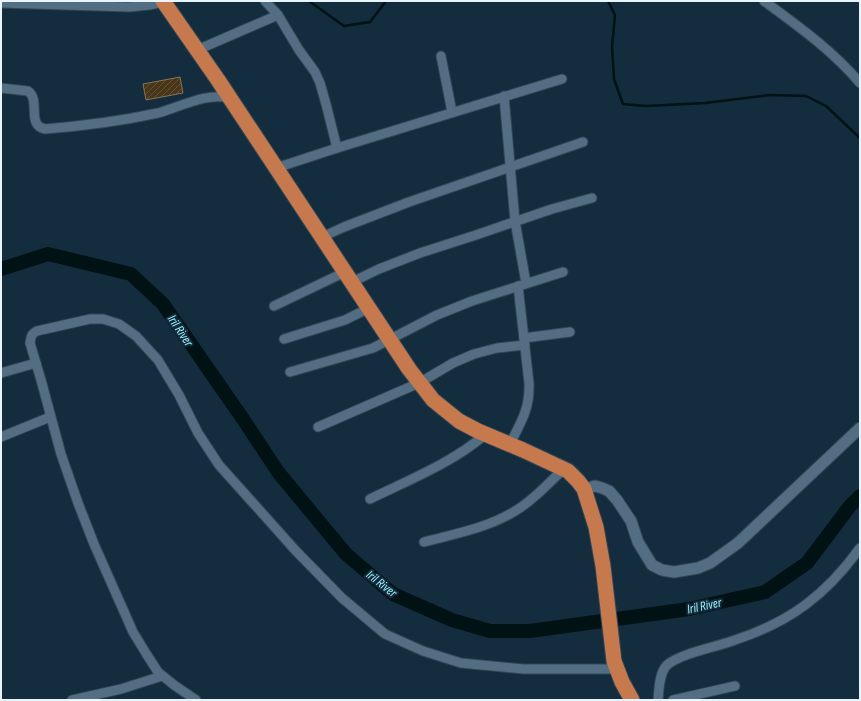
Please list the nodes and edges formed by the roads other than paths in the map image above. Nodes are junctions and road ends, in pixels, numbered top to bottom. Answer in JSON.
{"nodes":[{"id":1,"x":163,"y":1,"type":"edge"},
{"id":2,"x":265,"y":1,"type":"edge"},
{"id":3,"x":764,"y":1,"type":"edge"},
{"id":4,"x":1,"y":3,"type":"edge"},
{"id":5,"x":278,"y":15,"type":"junction"},
{"id":6,"x":197,"y":50,"type":"junction"},
{"id":7,"x":442,"y":56,"type":"dead end"},
{"id":8,"x":562,"y":79,"type":"dead end"},
{"id":9,"x":860,"y":83,"type":"edge"},
{"id":10,"x":1,"y":88,"type":"edge"},
{"id":11,"x":504,"y":96,"type":"junction"},
{"id":12,"x":230,"y":98,"type":"junction"},
{"id":13,"x":452,"y":112,"type":"junction"},
{"id":14,"x":583,"y":142,"type":"dead end"},
{"id":15,"x":337,"y":148,"type":"junction"},
{"id":16,"x":510,"y":166,"type":"junction"},
{"id":17,"x":276,"y":168,"type":"junction"},
{"id":18,"x":592,"y":198,"type":"dead end"},
{"id":19,"x":515,"y":221,"type":"junction"},
{"id":20,"x":322,"y":237,"type":"junction"},
{"id":21,"x":563,"y":272,"type":"dead end"},
{"id":22,"x":348,"y":277,"type":"junction"},
{"id":23,"x":522,"y":284,"type":"junction"},
{"id":24,"x":274,"y":306,"type":"dead end"},
{"id":25,"x":369,"y":308,"type":"junction"},
{"id":26,"x":570,"y":332,"type":"dead end"},
{"id":27,"x":284,"y":339,"type":"dead end"},
{"id":28,"x":390,"y":340,"type":"junction"},
{"id":29,"x":524,"y":341,"type":"junction"},
{"id":30,"x":36,"y":363,"type":"junction"},
{"id":31,"x":290,"y":372,"type":"dead end"},
{"id":32,"x":1,"y":373,"type":"edge"},
{"id":33,"x":419,"y":383,"type":"junction"},
{"id":34,"x":50,"y":418,"type":"junction"},
{"id":35,"x":318,"y":427,"type":"dead end"},
{"id":36,"x":860,"y":428,"type":"edge"},
{"id":37,"x":486,"y":434,"type":"junction"},
{"id":38,"x":1,"y":437,"type":"edge"},
{"id":39,"x":510,"y":444,"type":"junction"},
{"id":40,"x":564,"y":469,"type":"junction"},
{"id":41,"x":584,"y":489,"type":"junction"},
{"id":42,"x":370,"y":499,"type":"dead end"},
{"id":43,"x":424,"y":542,"type":"dead end"},
{"id":44,"x":860,"y":548,"type":"edge"},
{"id":45,"x":616,"y":665,"type":"junction"},
{"id":46,"x":162,"y":676,"type":"junction"},
{"id":47,"x":735,"y":686,"type":"dead end"},
{"id":48,"x":72,"y":700,"type":"edge"},
{"id":49,"x":196,"y":700,"type":"edge"},
{"id":50,"x":632,"y":700,"type":"edge"},
{"id":51,"x":658,"y":700,"type":"edge"},
{"id":52,"x":673,"y":700,"type":"edge"}],
"edges":[{"from":1,"to":4,"type":"street"},
{"from":1,"to":6,"type":"highway"},
{"from":2,"to":5,"type":"street"},
{"from":3,"to":9,"type":"street"},
{"from":5,"to":6,"type":"street"},
{"from":5,"to":15,"type":"street"},
{"from":6,"to":12,"type":"highway"},
{"from":7,"to":13,"type":"street"},
{"from":8,"to":11,"type":"street"},
{"from":10,"to":12,"type":"street"},
{"from":11,"to":13,"type":"street"},
{"from":11,"to":16,"type":"street"},
{"from":12,"to":17,"type":"highway"},
{"from":13,"to":15,"type":"street"},
{"from":14,"to":16,"type":"street"},
{"from":15,"to":17,"type":"street"},
{"from":16,"to":19,"type":"street"},
{"from":16,"to":20,"type":"street"},
{"from":17,"to":20,"type":"highway"},
{"from":18,"to":19,"type":"street"},
{"from":19,"to":22,"type":"street"},
{"from":19,"to":23,"type":"street"},
{"from":20,"to":22,"type":"highway"},
{"from":21,"to":23,"type":"street"},
{"from":22,"to":24,"type":"street"},
{"from":22,"to":25,"type":"highway"},
{"from":23,"to":28,"type":"street"},
{"from":23,"to":29,"type":"street"},
{"from":25,"to":27,"type":"street"},
{"from":25,"to":28,"type":"highway"},
{"from":26,"to":29,"type":"street"},
{"from":28,"to":31,"type":"street"},
{"from":28,"to":33,"type":"highway"},
{"from":29,"to":33,"type":"street"},
{"from":29,"to":39,"type":"street"},
{"from":30,"to":32,"type":"street"},
{"from":30,"to":34,"type":"street"},
{"from":30,"to":45,"type":"street"},
{"from":33,"to":35,"type":"street"},
{"from":33,"to":37,"type":"highway"},
{"from":34,"to":38,"type":"street"},
{"from":34,"to":46,"type":"street"},
{"from":36,"to":41,"type":"street"},
{"from":37,"to":39,"type":"highway"},
{"from":37,"to":42,"type":"street"},
{"from":39,"to":40,"type":"highway"},
{"from":40,"to":41,"type":"highway"},
{"from":40,"to":43,"type":"street"},
{"from":41,"to":45,"type":"highway"},
{"from":44,"to":51,"type":"street"},
{"from":45,"to":50,"type":"highway"},
{"from":46,"to":48,"type":"street"},
{"from":46,"to":49,"type":"street"},
{"from":47,"to":52,"type":"street"}]}
